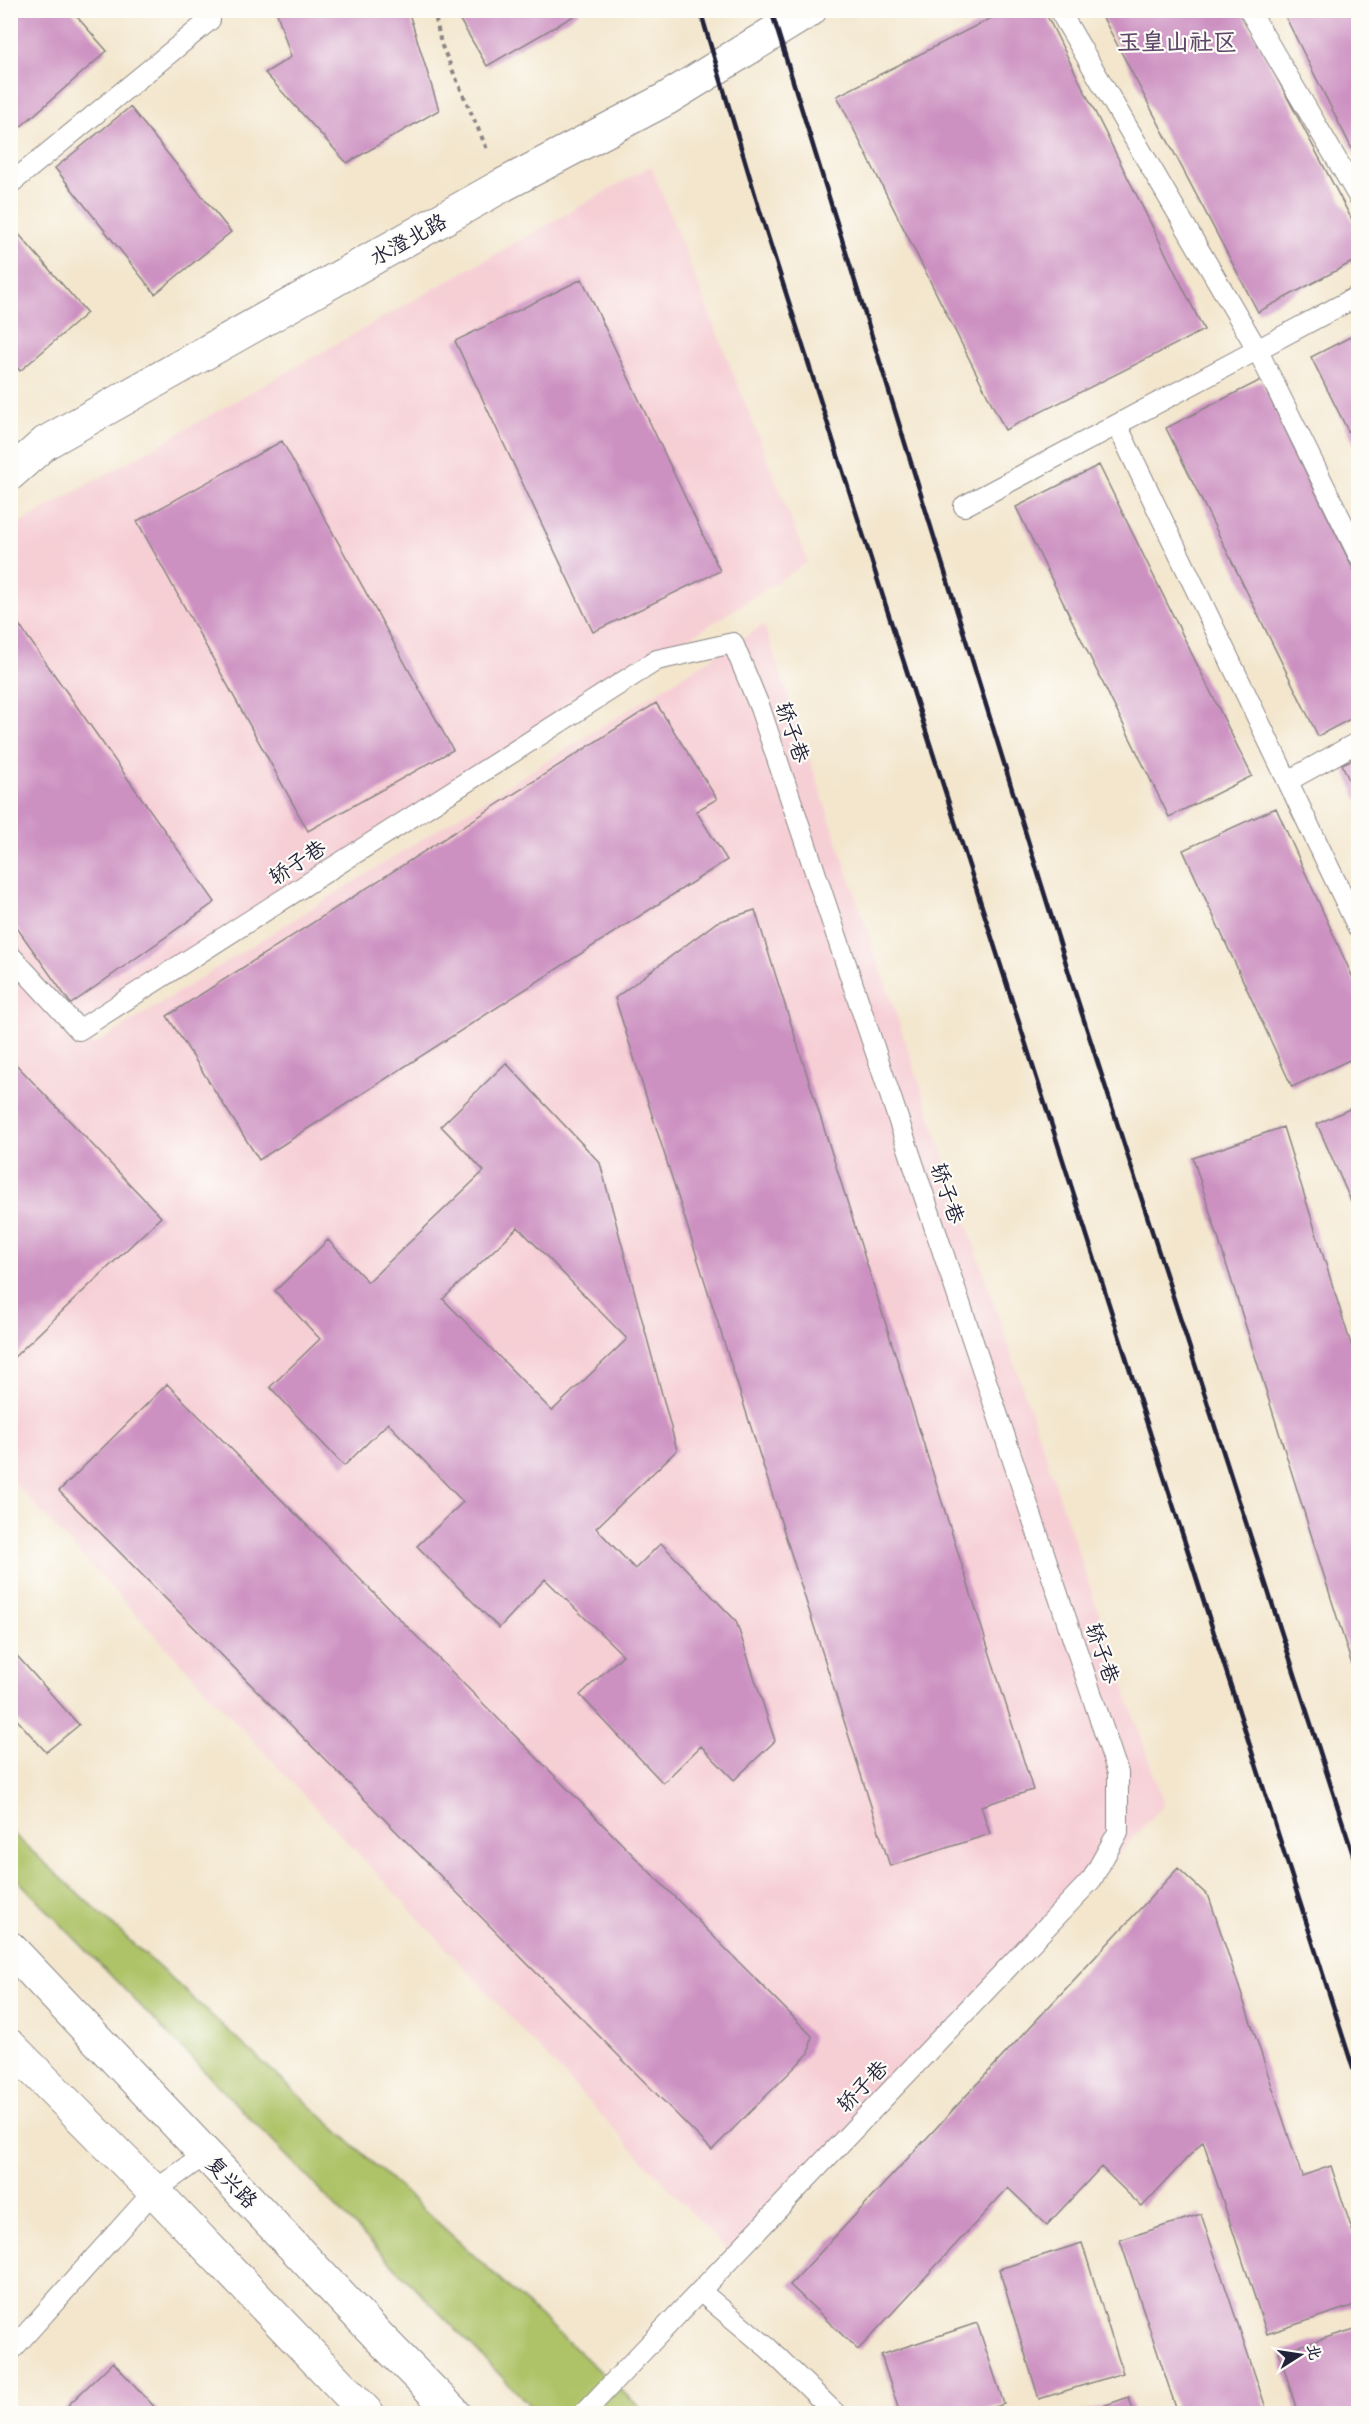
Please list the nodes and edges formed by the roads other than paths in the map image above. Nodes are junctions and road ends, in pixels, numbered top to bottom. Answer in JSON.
{"nodes":[{"id":1,"x":810,"y":10,"type":"edge"},
{"id":2,"x":1059,"y":10,"type":"edge"},
{"id":3,"x":1249,"y":10,"type":"edge"},
{"id":4,"x":210,"y":20,"type":"dead end"},
{"id":5,"x":10,"y":184,"type":"edge"},
{"id":6,"x":1359,"y":196,"type":"edge"},
{"id":7,"x":1359,"y":296,"type":"edge"},
{"id":8,"x":1257,"y":350,"type":"junction"},
{"id":9,"x":1117,"y":425,"type":"junction"},
{"id":10,"x":10,"y":474,"type":"edge"},
{"id":11,"x":964,"y":506,"type":"dead end"},
{"id":12,"x":1359,"y":554,"type":"edge"},
{"id":13,"x":1359,"y":742,"type":"edge"},
{"id":14,"x":1288,"y":781,"type":"junction"},
{"id":15,"x":1359,"y":928,"type":"edge"},
{"id":16,"x":10,"y":955,"type":"edge"},
{"id":17,"x":10,"y":1948,"type":"edge"},
{"id":18,"x":10,"y":2046,"type":"edge"},
{"id":19,"x":206,"y":2154,"type":"junction"},
{"id":20,"x":154,"y":2191,"type":"junction"},
{"id":21,"x":700,"y":2291,"type":"junction"},
{"id":22,"x":10,"y":2352,"type":"edge"},
{"id":23,"x":368,"y":2414,"type":"edge"},
{"id":24,"x":455,"y":2414,"type":"edge"},
{"id":25,"x":583,"y":2414,"type":"edge"},
{"id":26,"x":836,"y":2414,"type":"edge"}],
"edges":[{"from":1,"to":10,"type":"main road","name":"水澄北路"},
{"from":2,"to":8,"type":"lane"},
{"from":3,"to":6,"type":"lane"},
{"from":4,"to":5,"type":"lane"},
{"from":7,"to":8,"type":"lane"},
{"from":8,"to":9,"type":"lane"},
{"from":8,"to":12,"type":"lane"},
{"from":9,"to":11,"type":"lane"},
{"from":9,"to":14,"type":"lane"},
{"from":13,"to":14,"type":"lane"},
{"from":14,"to":15,"type":"lane"},
{"from":16,"to":21,"type":"lane","name":"轿子巷"},
{"from":17,"to":19,"type":"main road","name":"复兴路"},
{"from":18,"to":20,"type":"main road"},
{"from":19,"to":20,"type":"lane"},
{"from":19,"to":24,"type":"main road","name":"复兴路"},
{"from":20,"to":22,"type":"lane"},
{"from":20,"to":23,"type":"main road"},
{"from":21,"to":25,"type":"lane","name":"轿子巷"},
{"from":21,"to":26,"type":"lane"}]}
